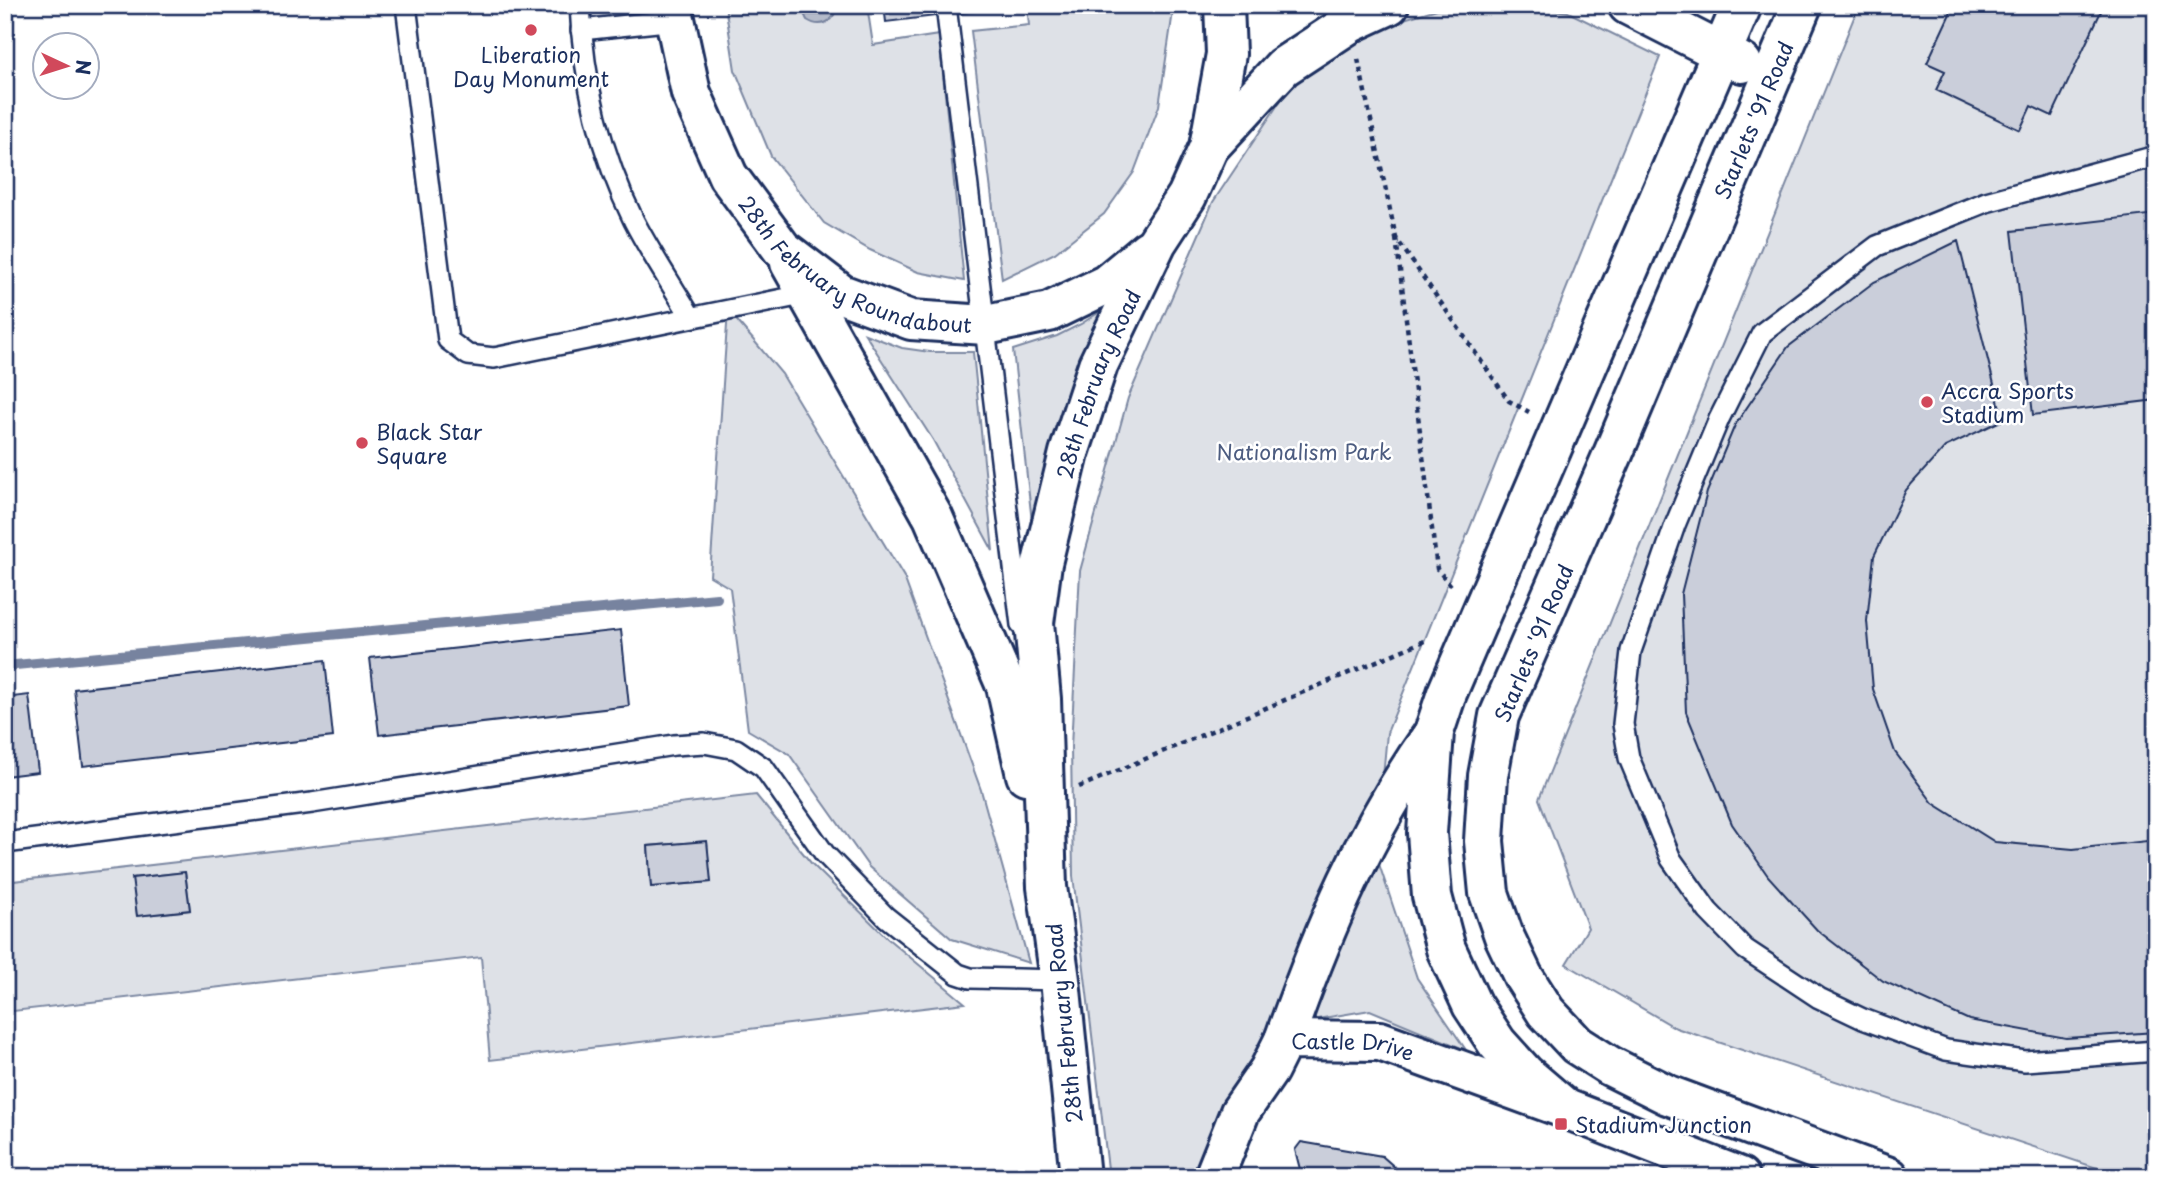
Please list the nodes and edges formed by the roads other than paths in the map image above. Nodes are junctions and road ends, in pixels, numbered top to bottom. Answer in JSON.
{"nodes":[{"id":1,"x":406,"y":5,"type":"edge"},
{"id":2,"x":580,"y":5,"type":"edge"},
{"id":3,"x":1224,"y":5,"type":"edge"},
{"id":4,"x":1389,"y":5,"type":"edge"},
{"id":5,"x":1628,"y":5,"type":"edge"},
{"id":6,"x":1742,"y":5,"type":"edge"},
{"id":7,"x":1788,"y":10,"type":"edge"},
{"id":8,"x":674,"y":13,"type":"edge"},
{"id":9,"x":947,"y":14,"type":"dead end"},
{"id":10,"x":1665,"y":26,"type":"junction"},
{"id":11,"x":581,"y":30,"type":"junction"},
{"id":12,"x":1720,"y":53,"type":"junction"},
{"id":13,"x":1770,"y":76,"type":"junction"},
{"id":14,"x":1703,"y":94,"type":"junction"},
{"id":15,"x":1209,"y":147,"type":"junction"},
{"id":16,"x":2156,"y":156,"type":"edge"},
{"id":17,"x":1157,"y":242,"type":"junction"},
{"id":18,"x":782,"y":249,"type":"junction"},
{"id":19,"x":807,"y":294,"type":"junction"},
{"id":20,"x":691,"y":317,"type":"junction"},
{"id":21,"x":986,"y":325,"type":"junction"},
{"id":22,"x":1560,"y":429,"type":"junction"},
{"id":23,"x":1613,"y":454,"type":"junction"},
{"id":24,"x":1434,"y":732,"type":"junction"},
{"id":25,"x":5,"y":843,"type":"edge"},
{"id":26,"x":1046,"y":869,"type":"junction"},
{"id":27,"x":1060,"y":980,"type":"junction"},
{"id":28,"x":1283,"y":1040,"type":"junction"},
{"id":29,"x":2156,"y":1051,"type":"edge"},
{"id":30,"x":1566,"y":1109,"type":"junction"},
{"id":31,"x":1080,"y":1177,"type":"edge"},
{"id":32,"x":1214,"y":1177,"type":"edge"},
{"id":33,"x":1740,"y":1177,"type":"edge"},
{"id":34,"x":1889,"y":1177,"type":"edge"}],
"edges":[{"from":1,"to":20,"type":"lane"},
{"from":2,"to":11,"type":"lane"},
{"from":3,"to":15,"type":"main road"},
{"from":4,"to":15,"type":"main road","name":"28th February Road"},
{"from":5,"to":10,"type":"main road"},
{"from":6,"to":12,"type":"main road"},
{"from":7,"to":13,"type":"main road","name":"Starlets '91 Road"},
{"from":8,"to":11,"type":"lane"},
{"from":8,"to":18,"type":"main road","name":"28th February Roundabout"},
{"from":9,"to":21,"type":"lane"},
{"from":10,"to":12,"type":"main road"},
{"from":10,"to":14,"type":"main road"},
{"from":11,"to":20,"type":"lane"},
{"from":12,"to":13,"type":"main road"},
{"from":12,"to":14,"type":"main road"},
{"from":13,"to":23,"type":"main road","name":"Starlets '91 Road"},
{"from":14,"to":22,"type":"main road"},
{"from":15,"to":17,"type":"main road","name":"28th February Road"},
{"from":16,"to":29,"type":"lane"},
{"from":17,"to":21,"type":"main road","name":"28th February Roundabout"},
{"from":17,"to":26,"type":"main road","name":"28th February Road"},
{"from":18,"to":19,"type":"main road","name":"28th February Road"},
{"from":18,"to":21,"type":"main road","name":"28th February Roundabout"},
{"from":19,"to":20,"type":"lane"},
{"from":19,"to":26,"type":"main road","name":"28th February Road"},
{"from":21,"to":26,"type":"lane"},
{"from":22,"to":23,"type":"main road"},
{"from":22,"to":24,"type":"main road"},
{"from":23,"to":34,"type":"main road","name":"Starlets '91 Road"},
{"from":24,"to":28,"type":"main road"},
{"from":24,"to":30,"type":"main road"},
{"from":25,"to":27,"type":"lane"},
{"from":26,"to":27,"type":"main road","name":"28th February Road"},
{"from":27,"to":31,"type":"main road","name":"28th February Road"},
{"from":28,"to":30,"type":"main road","name":"Castle Drive"},
{"from":28,"to":32,"type":"main road","name":"Castle Drive"},
{"from":30,"to":33,"type":"main road"}]}
